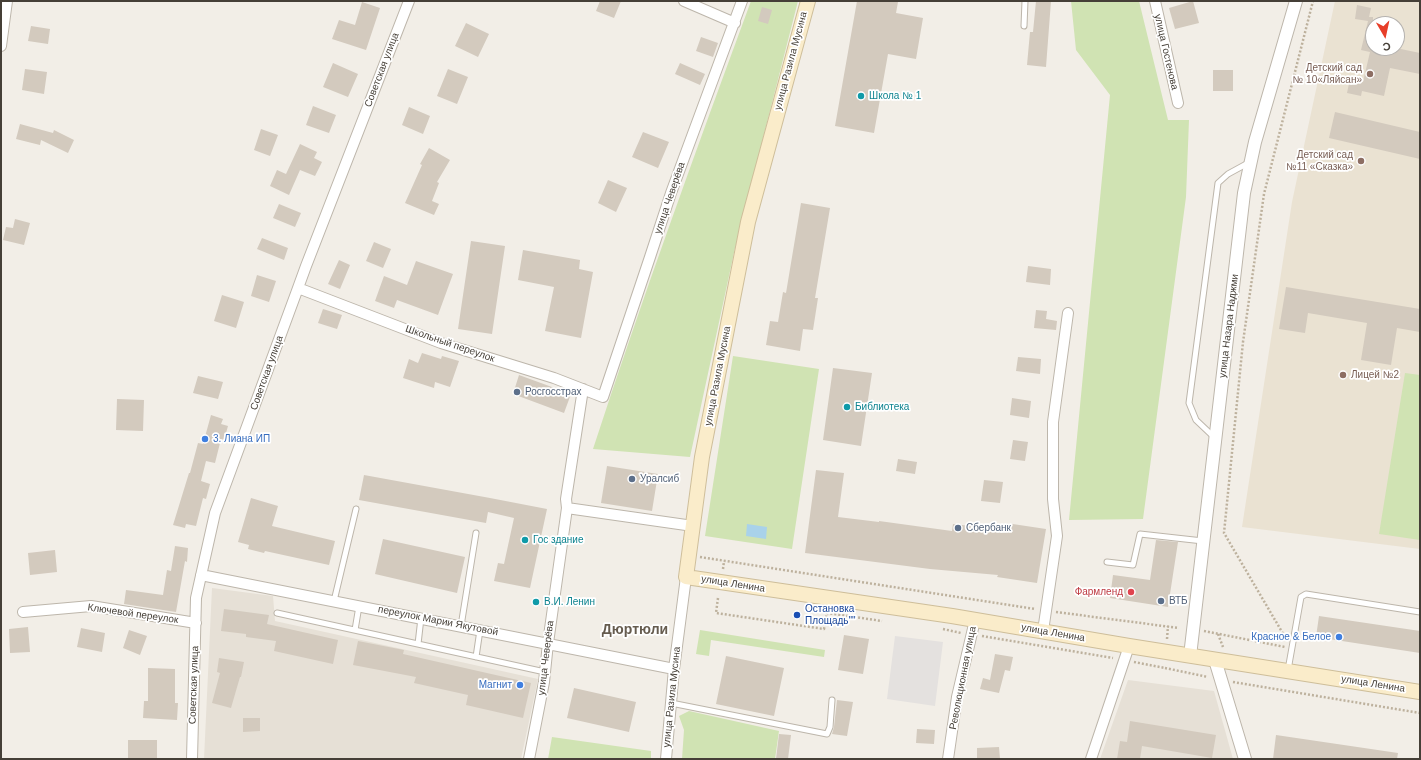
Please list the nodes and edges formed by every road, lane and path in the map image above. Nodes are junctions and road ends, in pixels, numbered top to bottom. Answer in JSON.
{"nodes":[{"id":1,"x":7,"y":1,"type":"edge"},
{"id":2,"x":409,"y":1,"type":"edge"},
{"id":3,"x":684,"y":1,"type":"edge"},
{"id":4,"x":742,"y":1,"type":"edge"},
{"id":5,"x":808,"y":1,"type":"edge"},
{"id":6,"x":1025,"y":1,"type":"edge"},
{"id":7,"x":1155,"y":1,"type":"edge"},
{"id":8,"x":1296,"y":1,"type":"edge"},
{"id":9,"x":1314,"y":1,"type":"edge"},
{"id":10,"x":735,"y":23,"type":"junction"},
{"id":11,"x":1024,"y":26,"type":"dead end"},
{"id":12,"x":1,"y":46,"type":"edge"},
{"id":13,"x":1178,"y":103,"type":"dead end"},
{"id":14,"x":1251,"y":162,"type":"junction"},
{"id":15,"x":298,"y":288,"type":"junction"},
{"id":16,"x":1068,"y":313,"type":"dead end"},
{"id":17,"x":583,"y":389,"type":"junction"},
{"id":18,"x":603,"y":397,"type":"joint"},
{"id":19,"x":1216,"y":439,"type":"junction"},
{"id":20,"x":567,"y":508,"type":"junction"},
{"id":21,"x":356,"y":509,"type":"dead end"},
{"id":22,"x":693,"y":526,"type":"junction"},
{"id":23,"x":476,"y":532,"type":"dead end"},
{"id":24,"x":1203,"y":541,"type":"junction"},
{"id":25,"x":689,"y":555,"type":"junction"},
{"id":26,"x":724,"y":561,"type":"junction"},
{"id":27,"x":1107,"y":562,"type":"dead end"},
{"id":28,"x":722,"y":569,"type":"dead end"},
{"id":29,"x":201,"y":575,"type":"junction"},
{"id":30,"x":686,"y":577,"type":"junction"},
{"id":31,"x":718,"y":598,"type":"dead end"},
{"id":32,"x":334,"y":601,"type":"junction"},
{"id":33,"x":359,"y":606,"type":"junction"},
{"id":34,"x":1046,"y":610,"type":"junction"},
{"id":35,"x":23,"y":612,"type":"dead end"},
{"id":36,"x":1420,"y":612,"type":"edge"},
{"id":37,"x":277,"y":613,"type":"dead end"},
{"id":38,"x":421,"y":618,"type":"junction"},
{"id":39,"x":975,"y":620,"type":"junction"},
{"id":40,"x":888,"y":621,"type":"dead end"},
{"id":41,"x":196,"y":623,"type":"junction"},
{"id":42,"x":461,"y":626,"type":"junction"},
{"id":43,"x":1168,"y":626,"type":"junction"},
{"id":44,"x":1179,"y":628,"type":"dead end"},
{"id":45,"x":942,"y":629,"type":"dead end"},
{"id":46,"x":355,"y":630,"type":"junction"},
{"id":47,"x":480,"y":630,"type":"junction"},
{"id":48,"x":1043,"y":631,"type":"junction"},
{"id":49,"x":1204,"y":631,"type":"dead end"},
{"id":50,"x":972,"y":634,"type":"junction"},
{"id":51,"x":1218,"y":634,"type":"junction"},
{"id":52,"x":1167,"y":639,"type":"dead end"},
{"id":53,"x":548,"y":643,"type":"junction"},
{"id":54,"x":418,"y":644,"type":"junction"},
{"id":55,"x":1129,"y":646,"type":"junction"},
{"id":56,"x":1223,"y":647,"type":"dead end"},
{"id":57,"x":1292,"y":648,"type":"junction"},
{"id":58,"x":1190,"y":656,"type":"junction"},
{"id":59,"x":476,"y":657,"type":"junction"},
{"id":60,"x":1124,"y":660,"type":"junction"},
{"id":61,"x":1215,"y":660,"type":"junction"},
{"id":62,"x":1165,"y":661,"type":"dead end"},
{"id":63,"x":1165,"y":668,"type":"junction"},
{"id":64,"x":674,"y":669,"type":"junction"},
{"id":65,"x":1288,"y":671,"type":"junction"},
{"id":66,"x":545,"y":672,"type":"junction"},
{"id":67,"x":1220,"y":680,"type":"junction"},
{"id":68,"x":1420,"y":692,"type":"edge"},
{"id":69,"x":832,"y":700,"type":"dead end"},
{"id":70,"x":671,"y":703,"type":"junction"},
{"id":71,"x":1420,"y":713,"type":"edge"},
{"id":72,"x":192,"y":759,"type":"edge"},
{"id":73,"x":529,"y":759,"type":"edge"},
{"id":74,"x":666,"y":759,"type":"edge"},
{"id":75,"x":948,"y":759,"type":"edge"},
{"id":76,"x":1091,"y":759,"type":"edge"},
{"id":77,"x":1245,"y":759,"type":"edge"}],
"edges":[{"from":1,"to":12,"type":"street"},
{"from":2,"to":15,"type":"street","name":"Советская улица"},
{"from":3,"to":10,"type":"street"},
{"from":4,"to":10,"type":"street","name":"улица Чеверёва"},
{"from":5,"to":22,"type":"main road","name":"улица Разила Мусина"},
{"from":6,"to":11,"type":"lane"},
{"from":7,"to":13,"type":"street","name":"улица Гостенова"},
{"from":8,"to":14,"type":"street","name":"улица Назара Наджми"},
{"from":9,"to":57,"type":"path"},
{"from":10,"to":18,"type":"street","name":"улица Чеверёва"},
{"from":14,"to":19,"type":"street","name":"улица Назара Наджми"},
{"from":14,"to":19,"type":"lane"},
{"from":15,"to":17,"type":"street","name":"Школьный переулок"},
{"from":15,"to":29,"type":"street","name":"Советская улица"},
{"from":16,"to":34,"type":"street"},
{"from":17,"to":18,"type":"street","name":"Школьный переулок"},
{"from":17,"to":20,"type":"street","name":"улица Чеверёва"},
{"from":19,"to":24,"type":"street","name":"улица Назара Наджми"},
{"from":20,"to":22,"type":"street"},
{"from":20,"to":53,"type":"street","name":"улица Чеверёва"},
{"from":21,"to":32,"type":"lane"},
{"from":22,"to":25,"type":"main road","name":"улица Разила Мусина"},
{"from":23,"to":42,"type":"lane"},
{"from":24,"to":27,"type":"lane"},
{"from":24,"to":58,"type":"street","name":"улица Назара Наджми"},
{"from":25,"to":26,"type":"path"},
{"from":25,"to":30,"type":"main road","name":"улица Разила Мусина"},
{"from":26,"to":28,"type":"path"},
{"from":26,"to":34,"type":"path"},
{"from":29,"to":32,"type":"street","name":"переулок Марии Якутовой"},
{"from":29,"to":41,"type":"street","name":"Советская улица"},
{"from":30,"to":39,"type":"main road","name":"улица Ленина"},
{"from":30,"to":64,"type":"street","name":"улица Разила Мусина"},
{"from":31,"to":40,"type":"path"},
{"from":32,"to":33,"type":"street","name":"переулок Марии Якутовой"},
{"from":33,"to":38,"type":"street","name":"переулок Марии Якутовой"},
{"from":33,"to":46,"type":"lane"},
{"from":34,"to":43,"type":"path"},
{"from":34,"to":48,"type":"street"},
{"from":35,"to":41,"type":"street","name":"Ключевой переулок"},
{"from":36,"to":57,"type":"lane"},
{"from":37,"to":46,"type":"lane"},
{"from":38,"to":42,"type":"street","name":"переулок Марии Якутовой"},
{"from":38,"to":54,"type":"lane"},
{"from":39,"to":48,"type":"main road","name":"улица Ленина"},
{"from":39,"to":50,"type":"street","name":"Революционная улица"},
{"from":41,"to":72,"type":"street","name":"Советская улица"},
{"from":42,"to":47,"type":"street","name":"переулок Марии Якутовой"},
{"from":43,"to":44,"type":"path"},
{"from":43,"to":52,"type":"path"},
{"from":45,"to":50,"type":"path"},
{"from":46,"to":54,"type":"lane"},
{"from":47,"to":53,"type":"street","name":"переулок Марии Якутовой"},
{"from":47,"to":59,"type":"lane"},
{"from":48,"to":55,"type":"main road","name":"улица Ленина"},
{"from":49,"to":51,"type":"path"},
{"from":50,"to":60,"type":"path"},
{"from":50,"to":75,"type":"street","name":"Революционная улица"},
{"from":51,"to":56,"type":"path"},
{"from":51,"to":57,"type":"path"},
{"from":53,"to":64,"type":"street","name":"переулок Марии Якутовой"},
{"from":53,"to":66,"type":"street","name":"улица Чеверёва"},
{"from":54,"to":59,"type":"lane"},
{"from":55,"to":58,"type":"main road","name":"улица Ленина"},
{"from":55,"to":60,"type":"street"},
{"from":57,"to":65,"type":"lane"},
{"from":58,"to":61,"type":"main road","name":"улица Ленина"},
{"from":59,"to":66,"type":"lane"},
{"from":60,"to":63,"type":"path"},
{"from":60,"to":76,"type":"street"},
{"from":61,"to":65,"type":"main road","name":"улица Ленина"},
{"from":61,"to":67,"type":"street"},
{"from":62,"to":63,"type":"path"},
{"from":63,"to":67,"type":"path"},
{"from":64,"to":70,"type":"street","name":"улица Разила Мусина"},
{"from":65,"to":68,"type":"main road","name":"улица Ленина"},
{"from":66,"to":73,"type":"street","name":"улица Чеверёва"},
{"from":67,"to":71,"type":"path"},
{"from":67,"to":77,"type":"street"},
{"from":69,"to":70,"type":"lane"},
{"from":70,"to":74,"type":"street","name":"улица Разила Мусина"}]}
